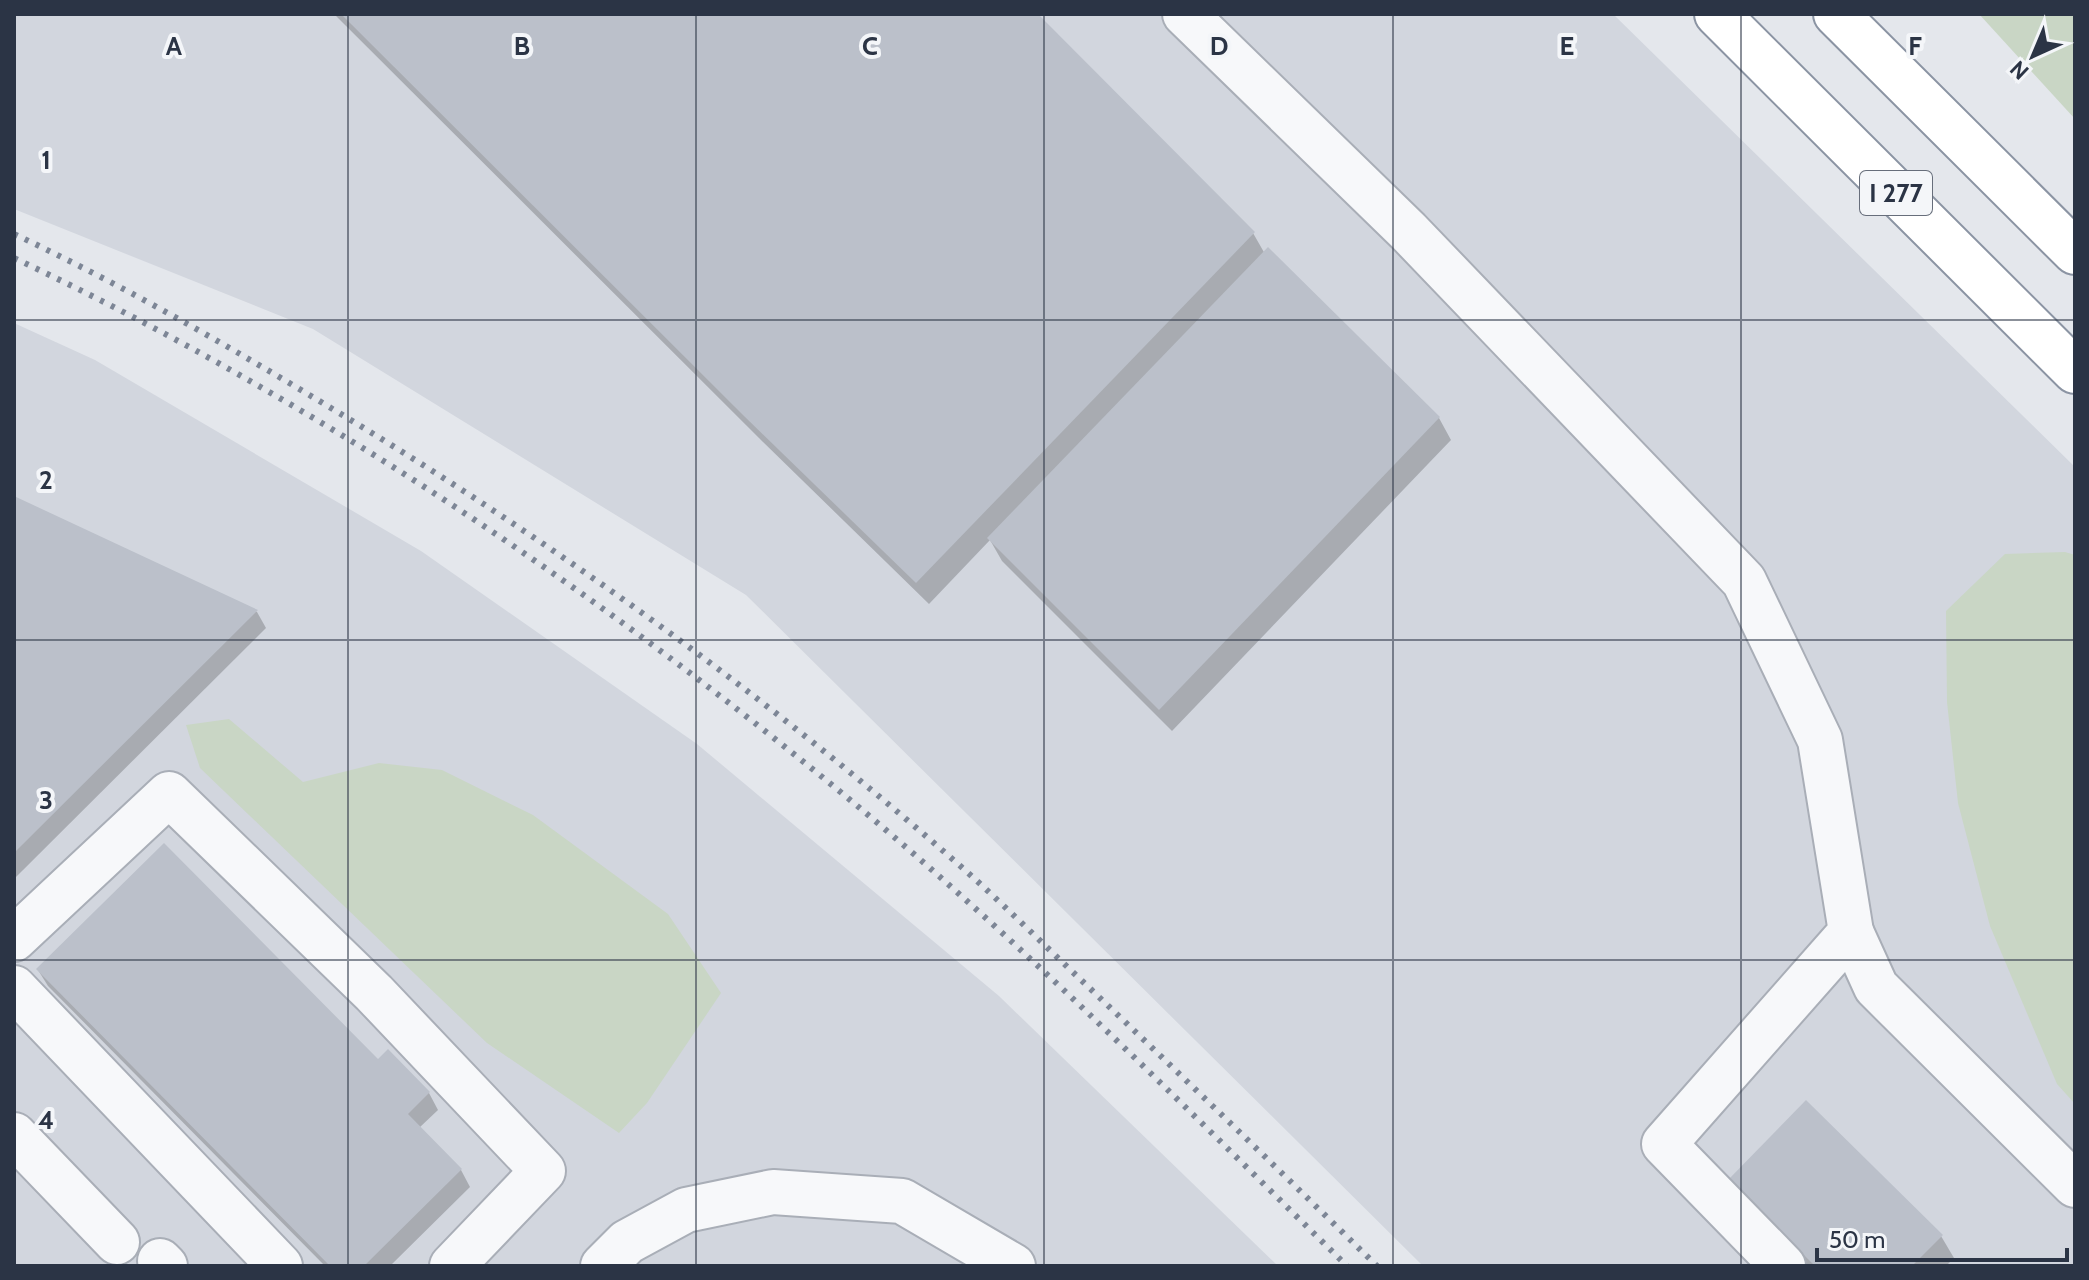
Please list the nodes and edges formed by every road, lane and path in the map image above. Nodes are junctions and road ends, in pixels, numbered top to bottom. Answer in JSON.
{"nodes":[{"id":1,"x":1185,"y":14,"type":"edge"},
{"id":2,"x":1717,"y":14,"type":"edge"},
{"id":3,"x":1836,"y":14,"type":"edge"},
{"id":4,"x":2075,"y":252,"type":"edge"},
{"id":5,"x":2075,"y":371,"type":"edge"},
{"id":6,"x":1851,"y":932,"type":"junction"},
{"id":7,"x":14,"y":939,"type":"edge"},
{"id":8,"x":14,"y":988,"type":"edge"},
{"id":9,"x":14,"y":1135,"type":"edge"},
{"id":10,"x":2075,"y":1185,"type":"edge"},
{"id":11,"x":117,"y":1242,"type":"dead end"},
{"id":12,"x":280,"y":1266,"type":"edge"},
{"id":13,"x":452,"y":1266,"type":"edge"},
{"id":14,"x":603,"y":1266,"type":"edge"},
{"id":15,"x":1013,"y":1266,"type":"edge"},
{"id":16,"x":1783,"y":1266,"type":"edge"}],
"edges":[{"from":1,"to":6,"type":"street"},
{"from":2,"to":5,"type":"highway","number":"I 277"},
{"from":3,"to":4,"type":"highway"},
{"from":6,"to":10,"type":"street"},
{"from":6,"to":16,"type":"street"},
{"from":7,"to":13,"type":"street"},
{"from":8,"to":12,"type":"street"},
{"from":9,"to":11,"type":"street"},
{"from":14,"to":15,"type":"street"}]}
